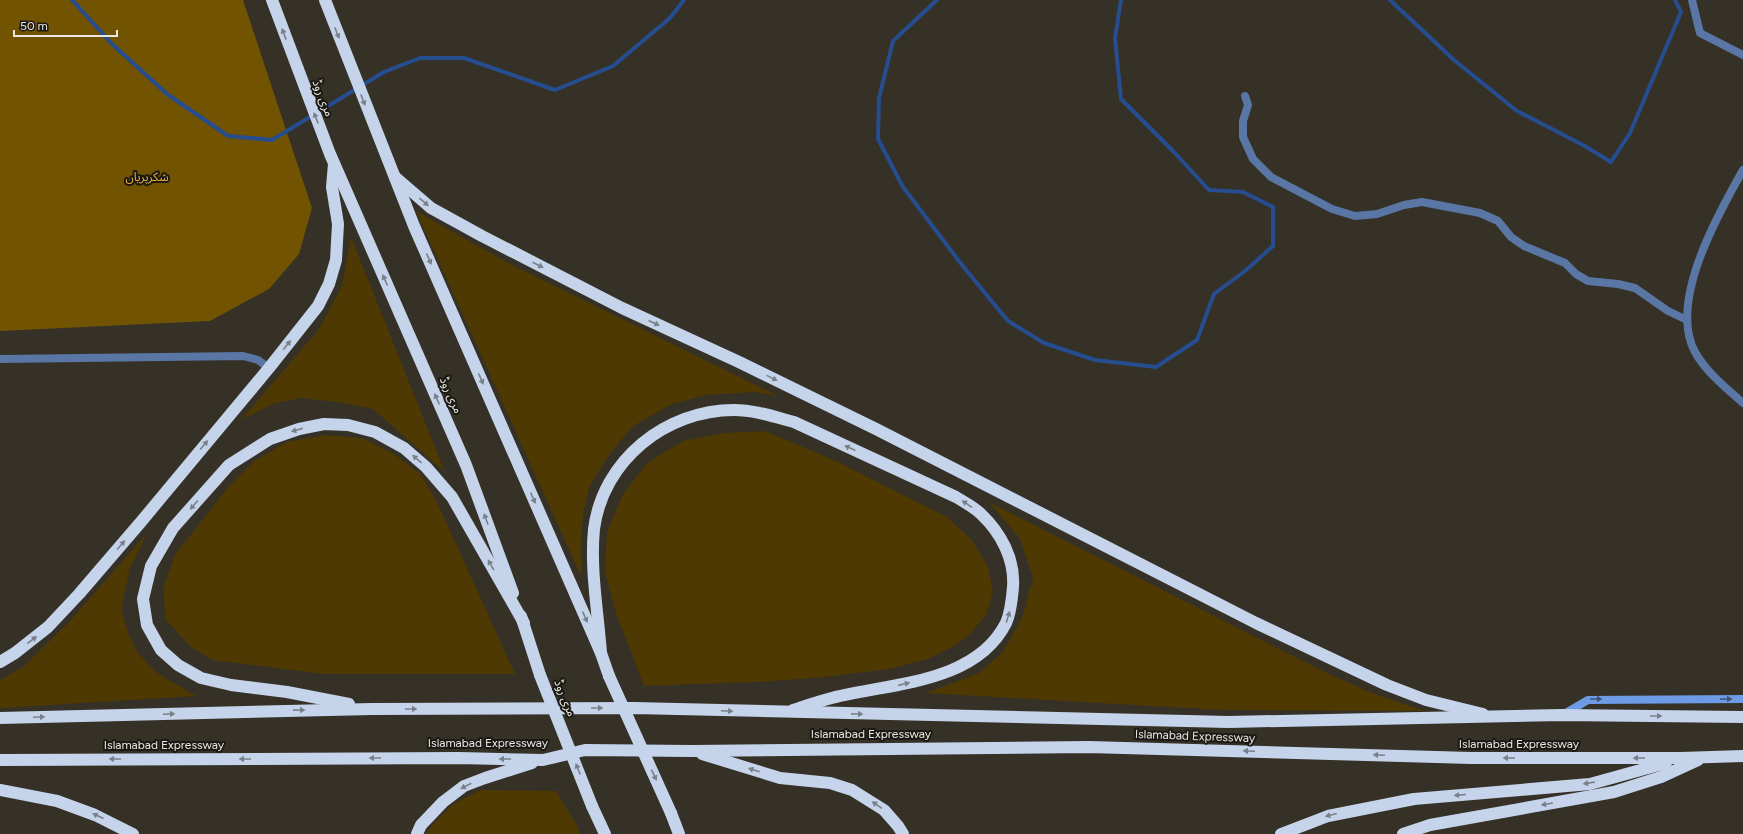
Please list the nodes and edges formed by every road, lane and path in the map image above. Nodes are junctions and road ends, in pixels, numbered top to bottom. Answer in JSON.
{"nodes":[{"id":1,"x":272,"y":0,"type":"edge"},
{"id":2,"x":325,"y":0,"type":"edge"},
{"id":3,"x":1692,"y":0,"type":"edge"},
{"id":4,"x":1743,"y":55,"type":"edge"},
{"id":5,"x":1245,"y":96,"type":"dead end"},
{"id":6,"x":332,"y":158,"type":"junction"},
{"id":7,"x":1743,"y":170,"type":"edge"},
{"id":8,"x":394,"y":177,"type":"junction"},
{"id":9,"x":1688,"y":320,"type":"junction"},
{"id":10,"x":0,"y":359,"type":"edge"},
{"id":11,"x":269,"y":368,"type":"junction"},
{"id":12,"x":1743,"y":403,"type":"edge"},
{"id":13,"x":524,"y":623,"type":"junction"},
{"id":14,"x":601,"y":653,"type":"junction"},
{"id":15,"x":0,"y":662,"type":"edge"},
{"id":16,"x":1743,"y":699,"type":"edge"},
{"id":17,"x":372,"y":709,"type":"junction"},
{"id":18,"x":784,"y":713,"type":"junction"},
{"id":19,"x":1561,"y":716,"type":"junction"},
{"id":20,"x":1494,"y":717,"type":"junction"},
{"id":21,"x":1743,"y":717,"type":"edge"},
{"id":22,"x":0,"y":718,"type":"edge"},
{"id":23,"x":692,"y":751,"type":"junction"},
{"id":24,"x":1720,"y":756,"type":"junction"},
{"id":25,"x":1743,"y":756,"type":"edge"},
{"id":26,"x":1704,"y":757,"type":"junction"},
{"id":27,"x":1681,"y":758,"type":"junction"},
{"id":28,"x":0,"y":760,"type":"edge"},
{"id":29,"x":543,"y":760,"type":"junction"},
{"id":30,"x":1743,"y":760,"type":"edge"},
{"id":31,"x":0,"y":790,"type":"edge"},
{"id":32,"x":602,"y":831,"type":"edge"},
{"id":33,"x":133,"y":834,"type":"edge"},
{"id":34,"x":417,"y":834,"type":"edge"},
{"id":35,"x":679,"y":834,"type":"edge"},
{"id":36,"x":903,"y":834,"type":"edge"},
{"id":37,"x":1281,"y":834,"type":"edge"},
{"id":38,"x":1403,"y":834,"type":"edge"}],
"edges":[{"from":6,"to":1,"type":"highway","name":"مری روڈ","one_way":true},
{"from":2,"to":8,"type":"highway","one_way":true},
{"from":3,"to":4,"type":"street"},
{"from":5,"to":9,"type":"street"},
{"from":11,"to":6,"type":"highway","one_way":true},
{"from":13,"to":6,"type":"highway","name":"مری روڈ","one_way":true},
{"from":7,"to":9,"type":"street"},
{"from":8,"to":14,"type":"highway","one_way":true},
{"from":8,"to":20,"type":"highway","one_way":true},
{"from":9,"to":12,"type":"street"},
{"from":10,"to":11,"type":"street"},
{"from":15,"to":11,"type":"highway","one_way":true},
{"from":13,"to":17,"type":"highway","one_way":true},
{"from":32,"to":13,"type":"highway","name":"مری روڈ","one_way":true,"bridge":true},
{"from":18,"to":14,"type":"highway","one_way":true},
{"from":14,"to":35,"type":"highway","one_way":true,"bridge":true},
{"from":19,"to":16,"type":"street","one_way":true},
{"from":17,"to":18,"type":"highway","name":"Islamabad Expressway","one_way":true},
{"from":22,"to":17,"type":"highway","name":"Islamabad Expressway","one_way":true},
{"from":18,"to":20,"type":"highway","name":"Islamabad Expressway","one_way":true},
{"from":19,"to":20,"type":"highway","name":"Islamabad Expressway"},
{"from":19,"to":21,"type":"highway","name":"Islamabad Expressway","one_way":true},
{"from":27,"to":23,"type":"highway","name":"Islamabad Expressway","one_way":true},
{"from":23,"to":29,"type":"highway","name":"Islamabad Expressway"},
{"from":36,"to":23,"type":"highway","one_way":true},
{"from":24,"to":25,"type":"highway","name":"Islamabad Expressway"},
{"from":24,"to":26,"type":"highway","name":"Islamabad Expressway"},
{"from":24,"to":30,"type":"street"},
{"from":26,"to":27,"type":"highway","name":"Islamabad Expressway"},
{"from":26,"to":38,"type":"highway","one_way":true},
{"from":27,"to":37,"type":"highway","one_way":true},
{"from":29,"to":28,"type":"highway","name":"Islamabad Expressway","one_way":true},
{"from":29,"to":34,"type":"highway","one_way":true},
{"from":33,"to":31,"type":"highway","one_way":true}]}
